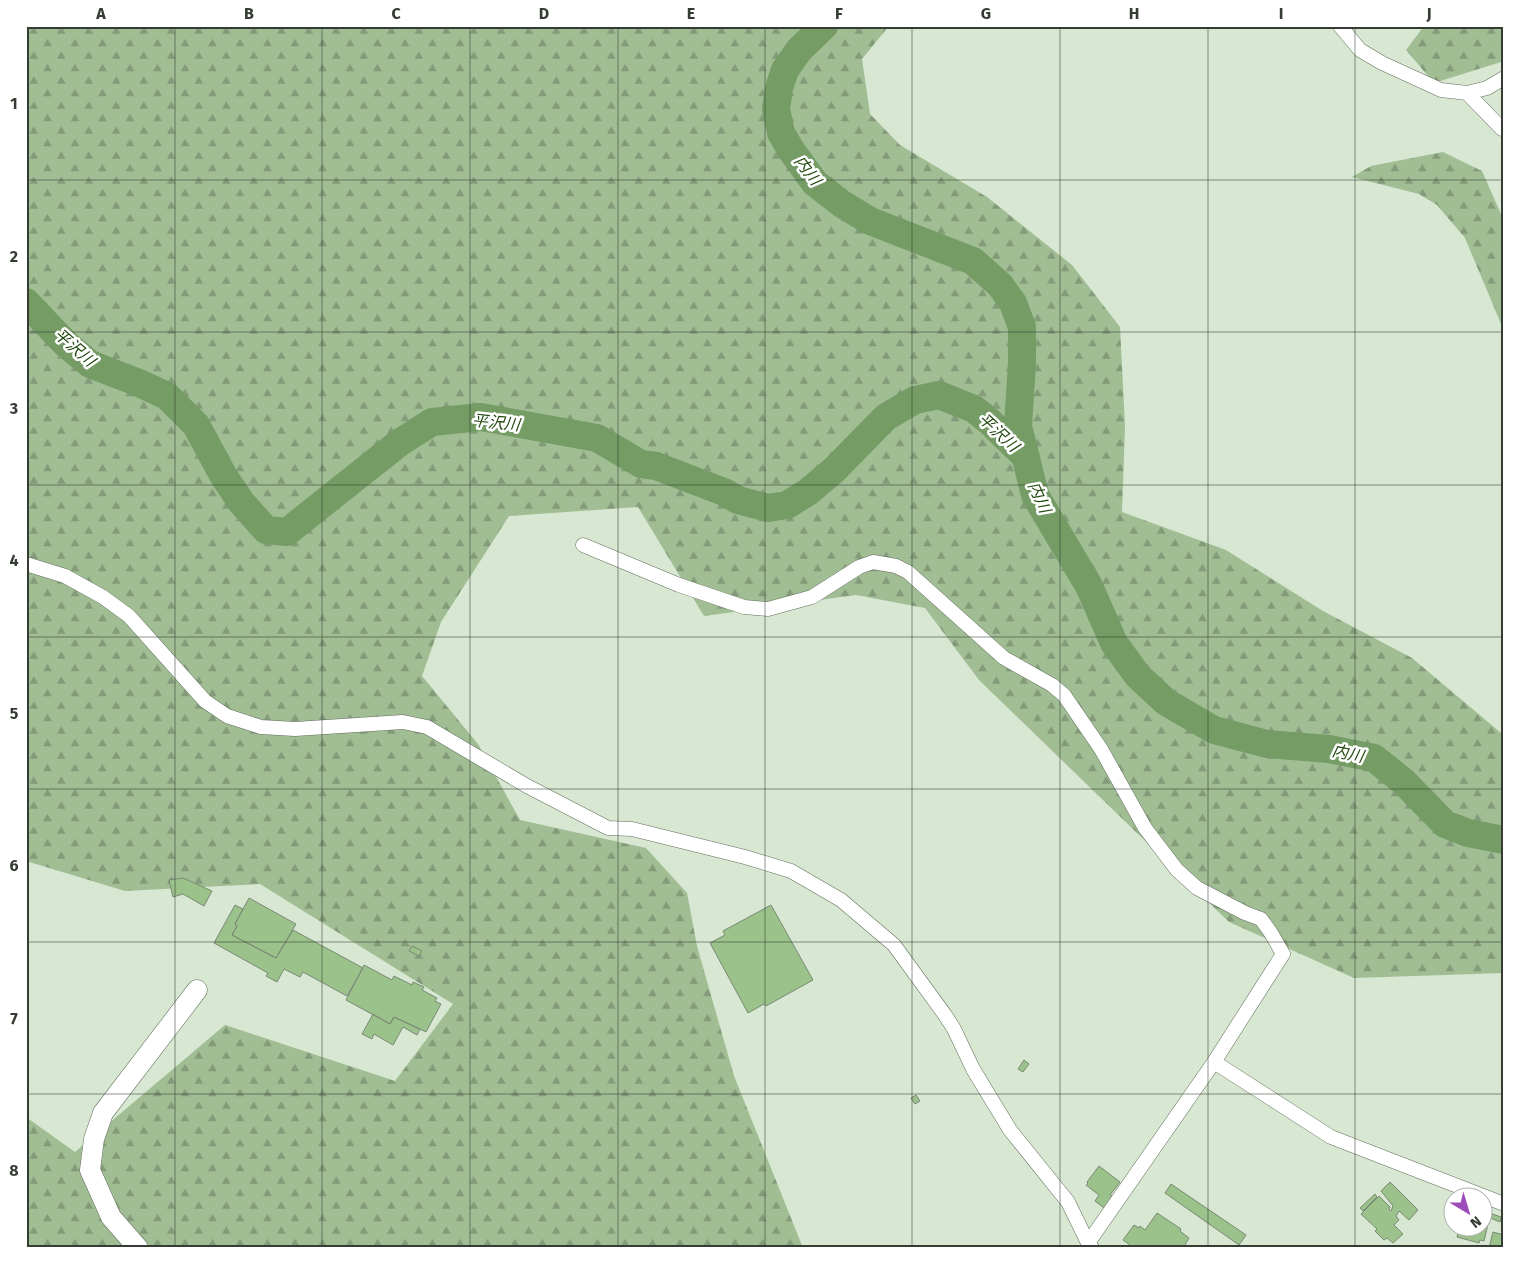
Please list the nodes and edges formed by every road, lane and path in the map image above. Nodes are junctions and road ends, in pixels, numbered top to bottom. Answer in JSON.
{"nodes":[{"id":1,"x":1340,"y":26,"type":"edge"},
{"id":2,"x":1504,"y":78,"type":"edge"},
{"id":3,"x":1467,"y":93,"type":"junction"},
{"id":4,"x":1502,"y":130,"type":"dead end"},
{"id":5,"x":583,"y":545,"type":"dead end"},
{"id":6,"x":26,"y":564,"type":"edge"},
{"id":7,"x":196,"y":990,"type":"dead end"},
{"id":8,"x":1214,"y":1062,"type":"junction"},
{"id":9,"x":1504,"y":1204,"type":"edge"},
{"id":10,"x":1090,"y":1245,"type":"edge"},
{"id":11,"x":138,"y":1248,"type":"edge"}],
"edges":[{"from":1,"to":3,"type":"street"},
{"from":2,"to":3,"type":"street"},
{"from":3,"to":4,"type":"street"},
{"from":5,"to":8,"type":"street"},
{"from":6,"to":10,"type":"street"},
{"from":7,"to":11,"type":"street"},
{"from":8,"to":9,"type":"street"},
{"from":8,"to":10,"type":"street"}]}
